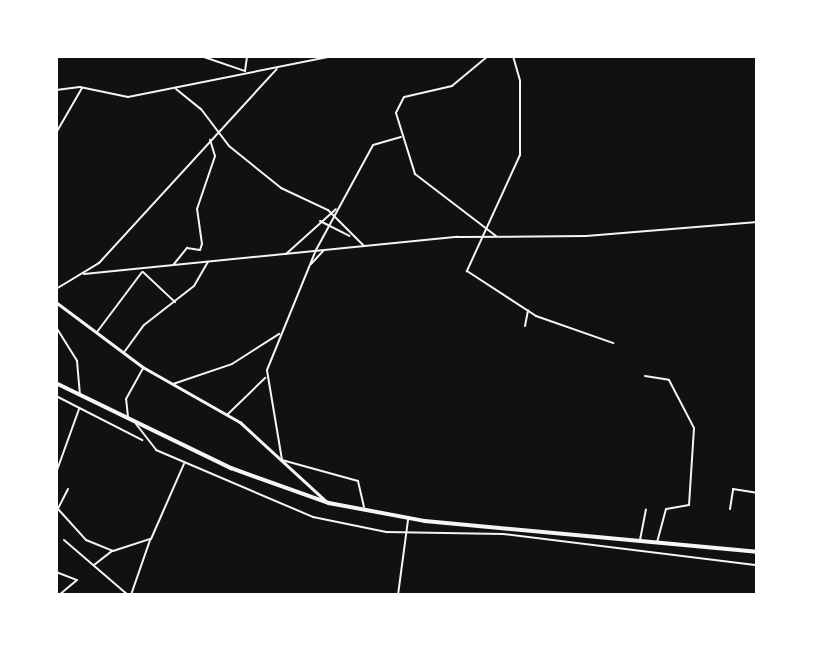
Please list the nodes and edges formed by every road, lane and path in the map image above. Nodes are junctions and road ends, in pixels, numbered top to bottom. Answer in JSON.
{"nodes":[{"id":1,"x":201,"y":56,"type":"edge"},
{"id":2,"x":247,"y":56,"type":"edge"},
{"id":3,"x":333,"y":56,"type":"edge"},
{"id":4,"x":488,"y":56,"type":"edge"},
{"id":5,"x":513,"y":56,"type":"edge"},
{"id":6,"x":277,"y":69,"type":"junction"},
{"id":7,"x":245,"y":71,"type":"junction"},
{"id":8,"x":82,"y":87,"type":"junction"},
{"id":9,"x":176,"y":89,"type":"junction"},
{"id":10,"x":56,"y":90,"type":"edge"},
{"id":11,"x":214,"y":132,"type":"junction"},
{"id":12,"x":56,"y":133,"type":"edge"},
{"id":13,"x":401,"y":137,"type":"junction"},
{"id":14,"x":209,"y":139,"type":"junction"},
{"id":15,"x":336,"y":209,"type":"junction"},
{"id":16,"x":330,"y":212,"type":"junction"},
{"id":17,"x":333,"y":216,"type":"junction"},
{"id":18,"x":318,"y":220,"type":"junction"},
{"id":19,"x":757,"y":222,"type":"edge"},
{"id":20,"x":328,"y":225,"type":"junction"},
{"id":21,"x":484,"y":227,"type":"junction"},
{"id":22,"x":350,"y":237,"type":"junction"},
{"id":23,"x":480,"y":237,"type":"junction"},
{"id":24,"x":498,"y":237,"type":"junction"},
{"id":25,"x":366,"y":247,"type":"junction"},
{"id":26,"x":325,"y":249,"type":"junction"},
{"id":27,"x":316,"y":250,"type":"junction"},
{"id":28,"x":285,"y":255,"type":"junction"},
{"id":29,"x":208,"y":261,"type":"junction"},
{"id":30,"x":173,"y":265,"type":"junction"},
{"id":31,"x":309,"y":267,"type":"junction"},
{"id":32,"x":139,"y":268,"type":"junction"},
{"id":33,"x":142,"y":272,"type":"junction"},
{"id":34,"x":84,"y":274,"type":"junction"},
{"id":35,"x":56,"y":289,"type":"edge"},
{"id":36,"x":56,"y":302,"type":"edge"},
{"id":37,"x":176,"y":303,"type":"junction"},
{"id":38,"x":528,"y":310,"type":"junction"},
{"id":39,"x":525,"y":326,"type":"dead end"},
{"id":40,"x":56,"y":327,"type":"edge"},
{"id":41,"x":283,"y":331,"type":"junction"},
{"id":42,"x":97,"y":333,"type":"junction"},
{"id":43,"x":612,"y":343,"type":"dead end"},
{"id":44,"x":124,"y":352,"type":"junction"},
{"id":45,"x":143,"y":367,"type":"junction"},
{"id":46,"x":645,"y":376,"type":"dead end"},
{"id":47,"x":266,"y":377,"type":"junction"},
{"id":48,"x":56,"y":383,"type":"edge"},
{"id":49,"x":173,"y":384,"type":"junction"},
{"id":50,"x":80,"y":395,"type":"junction"},
{"id":51,"x":56,"y":396,"type":"edge"},
{"id":52,"x":78,"y":407,"type":"junction"},
{"id":53,"x":228,"y":414,"type":"junction"},
{"id":54,"x":128,"y":418,"type":"junction"},
{"id":55,"x":136,"y":422,"type":"junction"},
{"id":56,"x":143,"y":440,"type":"junction"},
{"id":57,"x":282,"y":460,"type":"junction"},
{"id":58,"x":184,"y":463,"type":"junction"},
{"id":59,"x":56,"y":473,"type":"edge"},
{"id":60,"x":68,"y":489,"type":"dead end"},
{"id":61,"x":757,"y":493,"type":"edge"},
{"id":62,"x":56,"y":501,"type":"edge"},
{"id":63,"x":328,"y":503,"type":"junction"},
{"id":64,"x":58,"y":509,"type":"junction"},
{"id":65,"x":730,"y":509,"type":"dead end"},
{"id":66,"x":646,"y":510,"type":"dead end"},
{"id":67,"x":365,"y":511,"type":"junction"},
{"id":68,"x":408,"y":518,"type":"junction"},
{"id":69,"x":407,"y":529,"type":"junction"},
{"id":70,"x":56,"y":530,"type":"edge"},
{"id":71,"x":151,"y":539,"type":"junction"},
{"id":72,"x":64,"y":540,"type":"dead end"},
{"id":73,"x":640,"y":541,"type":"junction"},
{"id":74,"x":657,"y":542,"type":"junction"},
{"id":75,"x":113,"y":551,"type":"junction"},
{"id":76,"x":756,"y":551,"type":"edge"},
{"id":77,"x":94,"y":565,"type":"junction"},
{"id":78,"x":757,"y":565,"type":"edge"},
{"id":79,"x":56,"y":572,"type":"edge"},
{"id":80,"x":59,"y":595,"type":"edge"},
{"id":81,"x":130,"y":595,"type":"edge"},
{"id":82,"x":398,"y":595,"type":"edge"}],
"edges":[{"from":1,"to":7,"type":"street"},
{"from":2,"to":7,"type":"street"},
{"from":3,"to":6,"type":"street"},
{"from":4,"to":13,"type":"street"},
{"from":5,"to":21,"type":"street"},
{"from":6,"to":7,"type":"street"},
{"from":6,"to":11,"type":"street"},
{"from":7,"to":9,"type":"street"},
{"from":8,"to":9,"type":"street"},
{"from":8,"to":10,"type":"street"},
{"from":8,"to":12,"type":"street"},
{"from":9,"to":11,"type":"street"},
{"from":11,"to":14,"type":"street"},
{"from":11,"to":16,"type":"street"},
{"from":13,"to":15,"type":"street"},
{"from":13,"to":21,"type":"street"},
{"from":14,"to":30,"type":"street"},
{"from":14,"to":34,"type":"street"},
{"from":15,"to":16,"type":"street"},
{"from":15,"to":17,"type":"street"},
{"from":16,"to":17,"type":"street"},
{"from":16,"to":18,"type":"street"},
{"from":17,"to":20,"type":"street"},
{"from":17,"to":22,"type":"street"},
{"from":18,"to":20,"type":"street"},
{"from":18,"to":28,"type":"street"},
{"from":19,"to":24,"type":"street"},
{"from":20,"to":22,"type":"street"},
{"from":20,"to":27,"type":"street"},
{"from":21,"to":23,"type":"street"},
{"from":21,"to":24,"type":"street"},
{"from":22,"to":25,"type":"street"},
{"from":23,"to":24,"type":"street"},
{"from":23,"to":25,"type":"street"},
{"from":23,"to":38,"type":"street"},
{"from":25,"to":26,"type":"street"},
{"from":26,"to":27,"type":"street"},
{"from":26,"to":31,"type":"street"},
{"from":27,"to":28,"type":"street"},
{"from":27,"to":31,"type":"street"},
{"from":28,"to":29,"type":"street"},
{"from":29,"to":30,"type":"street"},
{"from":29,"to":37,"type":"street"},
{"from":30,"to":32,"type":"street"},
{"from":31,"to":41,"type":"street"},
{"from":32,"to":33,"type":"street"},
{"from":32,"to":34,"type":"street"},
{"from":33,"to":37,"type":"street"},
{"from":33,"to":42,"type":"street"},
{"from":34,"to":35,"type":"street"},
{"from":36,"to":42,"type":"street"},
{"from":37,"to":44,"type":"street"},
{"from":38,"to":39,"type":"street"},
{"from":38,"to":43,"type":"street"},
{"from":40,"to":50,"type":"street"},
{"from":41,"to":47,"type":"street"},
{"from":41,"to":49,"type":"street"},
{"from":42,"to":44,"type":"street"},
{"from":44,"to":45,"type":"street"},
{"from":45,"to":49,"type":"street"},
{"from":45,"to":54,"type":"street"},
{"from":46,"to":74,"type":"street"},
{"from":47,"to":53,"type":"street"},
{"from":47,"to":57,"type":"street"},
{"from":48,"to":50,"type":"main road"},
{"from":49,"to":53,"type":"street"},
{"from":50,"to":54,"type":"main road"},
{"from":51,"to":52,"type":"street"},
{"from":52,"to":56,"type":"street"},
{"from":52,"to":59,"type":"street"},
{"from":53,"to":57,"type":"street"},
{"from":54,"to":55,"type":"main road"},
{"from":55,"to":56,"type":"street"},
{"from":55,"to":63,"type":"main road"},
{"from":56,"to":58,"type":"street"},
{"from":57,"to":63,"type":"street"},
{"from":57,"to":67,"type":"street"},
{"from":58,"to":69,"type":"street"},
{"from":58,"to":71,"type":"street"},
{"from":60,"to":64,"type":"street"},
{"from":61,"to":65,"type":"street"},
{"from":62,"to":64,"type":"street"},
{"from":63,"to":67,"type":"main road"},
{"from":64,"to":70,"type":"street"},
{"from":64,"to":75,"type":"street"},
{"from":66,"to":73,"type":"street"},
{"from":67,"to":68,"type":"main road"},
{"from":68,"to":69,"type":"street"},
{"from":68,"to":73,"type":"main road"},
{"from":69,"to":78,"type":"street"},
{"from":69,"to":82,"type":"street"},
{"from":71,"to":75,"type":"street"},
{"from":71,"to":81,"type":"street"},
{"from":72,"to":77,"type":"street"},
{"from":73,"to":74,"type":"main road"},
{"from":74,"to":76,"type":"main road"},
{"from":75,"to":77,"type":"street"},
{"from":77,"to":81,"type":"street"},
{"from":79,"to":80,"type":"street"}]}
